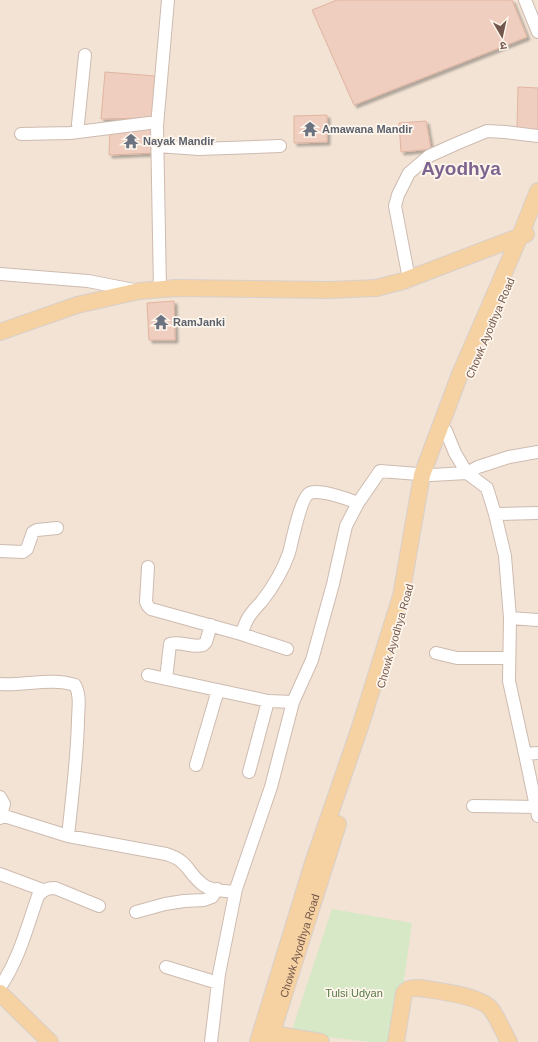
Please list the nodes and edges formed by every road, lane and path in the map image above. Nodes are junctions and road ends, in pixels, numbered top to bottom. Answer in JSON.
{"nodes":[{"id":1,"x":168,"y":0,"type":"edge"},
{"id":2,"x":530,"y":2,"type":"edge"},
{"id":3,"x":538,"y":32,"type":"edge"},
{"id":4,"x":85,"y":55,"type":"dead end"},
{"id":5,"x":157,"y":122,"type":"junction"},
{"id":6,"x":79,"y":131,"type":"junction"},
{"id":7,"x":21,"y":134,"type":"dead end"},
{"id":8,"x":538,"y":136,"type":"edge"},
{"id":9,"x":157,"y":146,"type":"junction"},
{"id":10,"x":280,"y":146,"type":"dead end"},
{"id":11,"x":538,"y":191,"type":"edge"},
{"id":12,"x":538,"y":212,"type":"edge"},
{"id":13,"x":526,"y":234,"type":"junction"},
{"id":14,"x":0,"y":274,"type":"edge"},
{"id":15,"x":409,"y":279,"type":"junction"},
{"id":16,"x":160,"y":290,"type":"junction"},
{"id":17,"x":139,"y":291,"type":"junction"},
{"id":18,"x":0,"y":332,"type":"edge"},
{"id":19,"x":446,"y":431,"type":"junction"},
{"id":20,"x":538,"y":452,"type":"edge"},
{"id":21,"x":467,"y":473,"type":"junction"},
{"id":22,"x":427,"y":475,"type":"junction"},
{"id":23,"x":358,"y":502,"type":"junction"},
{"id":24,"x":538,"y":513,"type":"edge"},
{"id":25,"x":494,"y":514,"type":"junction"},
{"id":26,"x":57,"y":528,"type":"dead end"},
{"id":27,"x":0,"y":551,"type":"edge"},
{"id":28,"x":148,"y":568,"type":"dead end"},
{"id":29,"x":510,"y":618,"type":"junction"},
{"id":30,"x":538,"y":620,"type":"edge"},
{"id":31,"x":211,"y":625,"type":"junction"},
{"id":32,"x":241,"y":634,"type":"junction"},
{"id":33,"x":287,"y":649,"type":"dead end"},
{"id":34,"x":436,"y":654,"type":"dead end"},
{"id":35,"x":509,"y":658,"type":"junction"},
{"id":36,"x":148,"y":676,"type":"dead end"},
{"id":37,"x":166,"y":679,"type":"junction"},
{"id":38,"x":0,"y":684,"type":"edge"},
{"id":39,"x":218,"y":690,"type":"junction"},
{"id":40,"x":268,"y":701,"type":"junction"},
{"id":41,"x":293,"y":702,"type":"junction"},
{"id":42,"x":538,"y":753,"type":"edge"},
{"id":43,"x":525,"y":754,"type":"junction"},
{"id":44,"x":196,"y":764,"type":"dead end"},
{"id":45,"x":248,"y":772,"type":"dead end"},
{"id":46,"x":0,"y":797,"type":"edge"},
{"id":47,"x":473,"y":806,"type":"dead end"},
{"id":48,"x":537,"y":812,"type":"edge"},
{"id":49,"x":0,"y":817,"type":"edge"},
{"id":50,"x":68,"y":836,"type":"junction"},
{"id":51,"x":0,"y":874,"type":"edge"},
{"id":52,"x":218,"y":889,"type":"junction"},
{"id":53,"x":43,"y":890,"type":"junction"},
{"id":54,"x":235,"y":892,"type":"junction"},
{"id":55,"x":98,"y":906,"type":"dead end"},
{"id":56,"x":136,"y":912,"type":"dead end"},
{"id":57,"x":166,"y":967,"type":"dead end"},
{"id":58,"x":218,"y":983,"type":"junction"},
{"id":59,"x":0,"y":987,"type":"edge"},
{"id":60,"x":0,"y":993,"type":"edge"},
{"id":61,"x":265,"y":1038,"type":"edge"},
{"id":62,"x":50,"y":1042,"type":"edge"},
{"id":63,"x":211,"y":1042,"type":"edge"},
{"id":64,"x":321,"y":1042,"type":"edge"},
{"id":65,"x":396,"y":1042,"type":"edge"},
{"id":66,"x":509,"y":1042,"type":"edge"}],
"edges":[{"from":1,"to":5,"type":"street"},
{"from":2,"to":3,"type":"street"},
{"from":4,"to":6,"type":"street"},
{"from":5,"to":6,"type":"street"},
{"from":5,"to":9,"type":"street"},
{"from":6,"to":7,"type":"street"},
{"from":8,"to":15,"type":"street"},
{"from":9,"to":10,"type":"street"},
{"from":9,"to":16,"type":"street"},
{"from":11,"to":13,"type":"main road"},
{"from":12,"to":13,"type":"main road","name":"Chowk Ayodhya Road"},
{"from":13,"to":15,"type":"main road"},
{"from":13,"to":19,"type":"main road","name":"Chowk Ayodhya Road"},
{"from":13,"to":22,"type":"main road"},
{"from":14,"to":17,"type":"street"},
{"from":15,"to":16,"type":"main road"},
{"from":16,"to":17,"type":"main road"},
{"from":17,"to":18,"type":"main road"},
{"from":19,"to":21,"type":"street"},
{"from":19,"to":22,"type":"main road","name":"Chowk Ayodhya Road"},
{"from":20,"to":21,"type":"street"},
{"from":21,"to":22,"type":"street"},
{"from":21,"to":25,"type":"street"},
{"from":22,"to":23,"type":"street"},
{"from":22,"to":61,"type":"main road","name":"Chowk Ayodhya Road"},
{"from":23,"to":32,"type":"street"},
{"from":23,"to":41,"type":"street"},
{"from":24,"to":25,"type":"street"},
{"from":25,"to":29,"type":"street"},
{"from":26,"to":27,"type":"street"},
{"from":28,"to":31,"type":"street"},
{"from":29,"to":30,"type":"street"},
{"from":29,"to":35,"type":"street"},
{"from":31,"to":32,"type":"street"},
{"from":31,"to":37,"type":"street"},
{"from":32,"to":33,"type":"street"},
{"from":34,"to":35,"type":"street"},
{"from":35,"to":43,"type":"street"},
{"from":36,"to":37,"type":"street"},
{"from":37,"to":39,"type":"street"},
{"from":38,"to":50,"type":"street"},
{"from":39,"to":40,"type":"street"},
{"from":39,"to":44,"type":"street"},
{"from":40,"to":41,"type":"street"},
{"from":40,"to":45,"type":"street"},
{"from":41,"to":54,"type":"street"},
{"from":42,"to":43,"type":"street"},
{"from":43,"to":48,"type":"street"},
{"from":46,"to":49,"type":"street"},
{"from":47,"to":48,"type":"street"},
{"from":49,"to":50,"type":"street"},
{"from":50,"to":52,"type":"street"},
{"from":51,"to":53,"type":"street"},
{"from":52,"to":54,"type":"street"},
{"from":52,"to":56,"type":"street"},
{"from":53,"to":55,"type":"street"},
{"from":53,"to":59,"type":"street"},
{"from":54,"to":58,"type":"street"},
{"from":57,"to":58,"type":"street"},
{"from":58,"to":63,"type":"street"},
{"from":60,"to":62,"type":"main road"},
{"from":61,"to":64,"type":"main road"},
{"from":65,"to":66,"type":"main road"}]}
